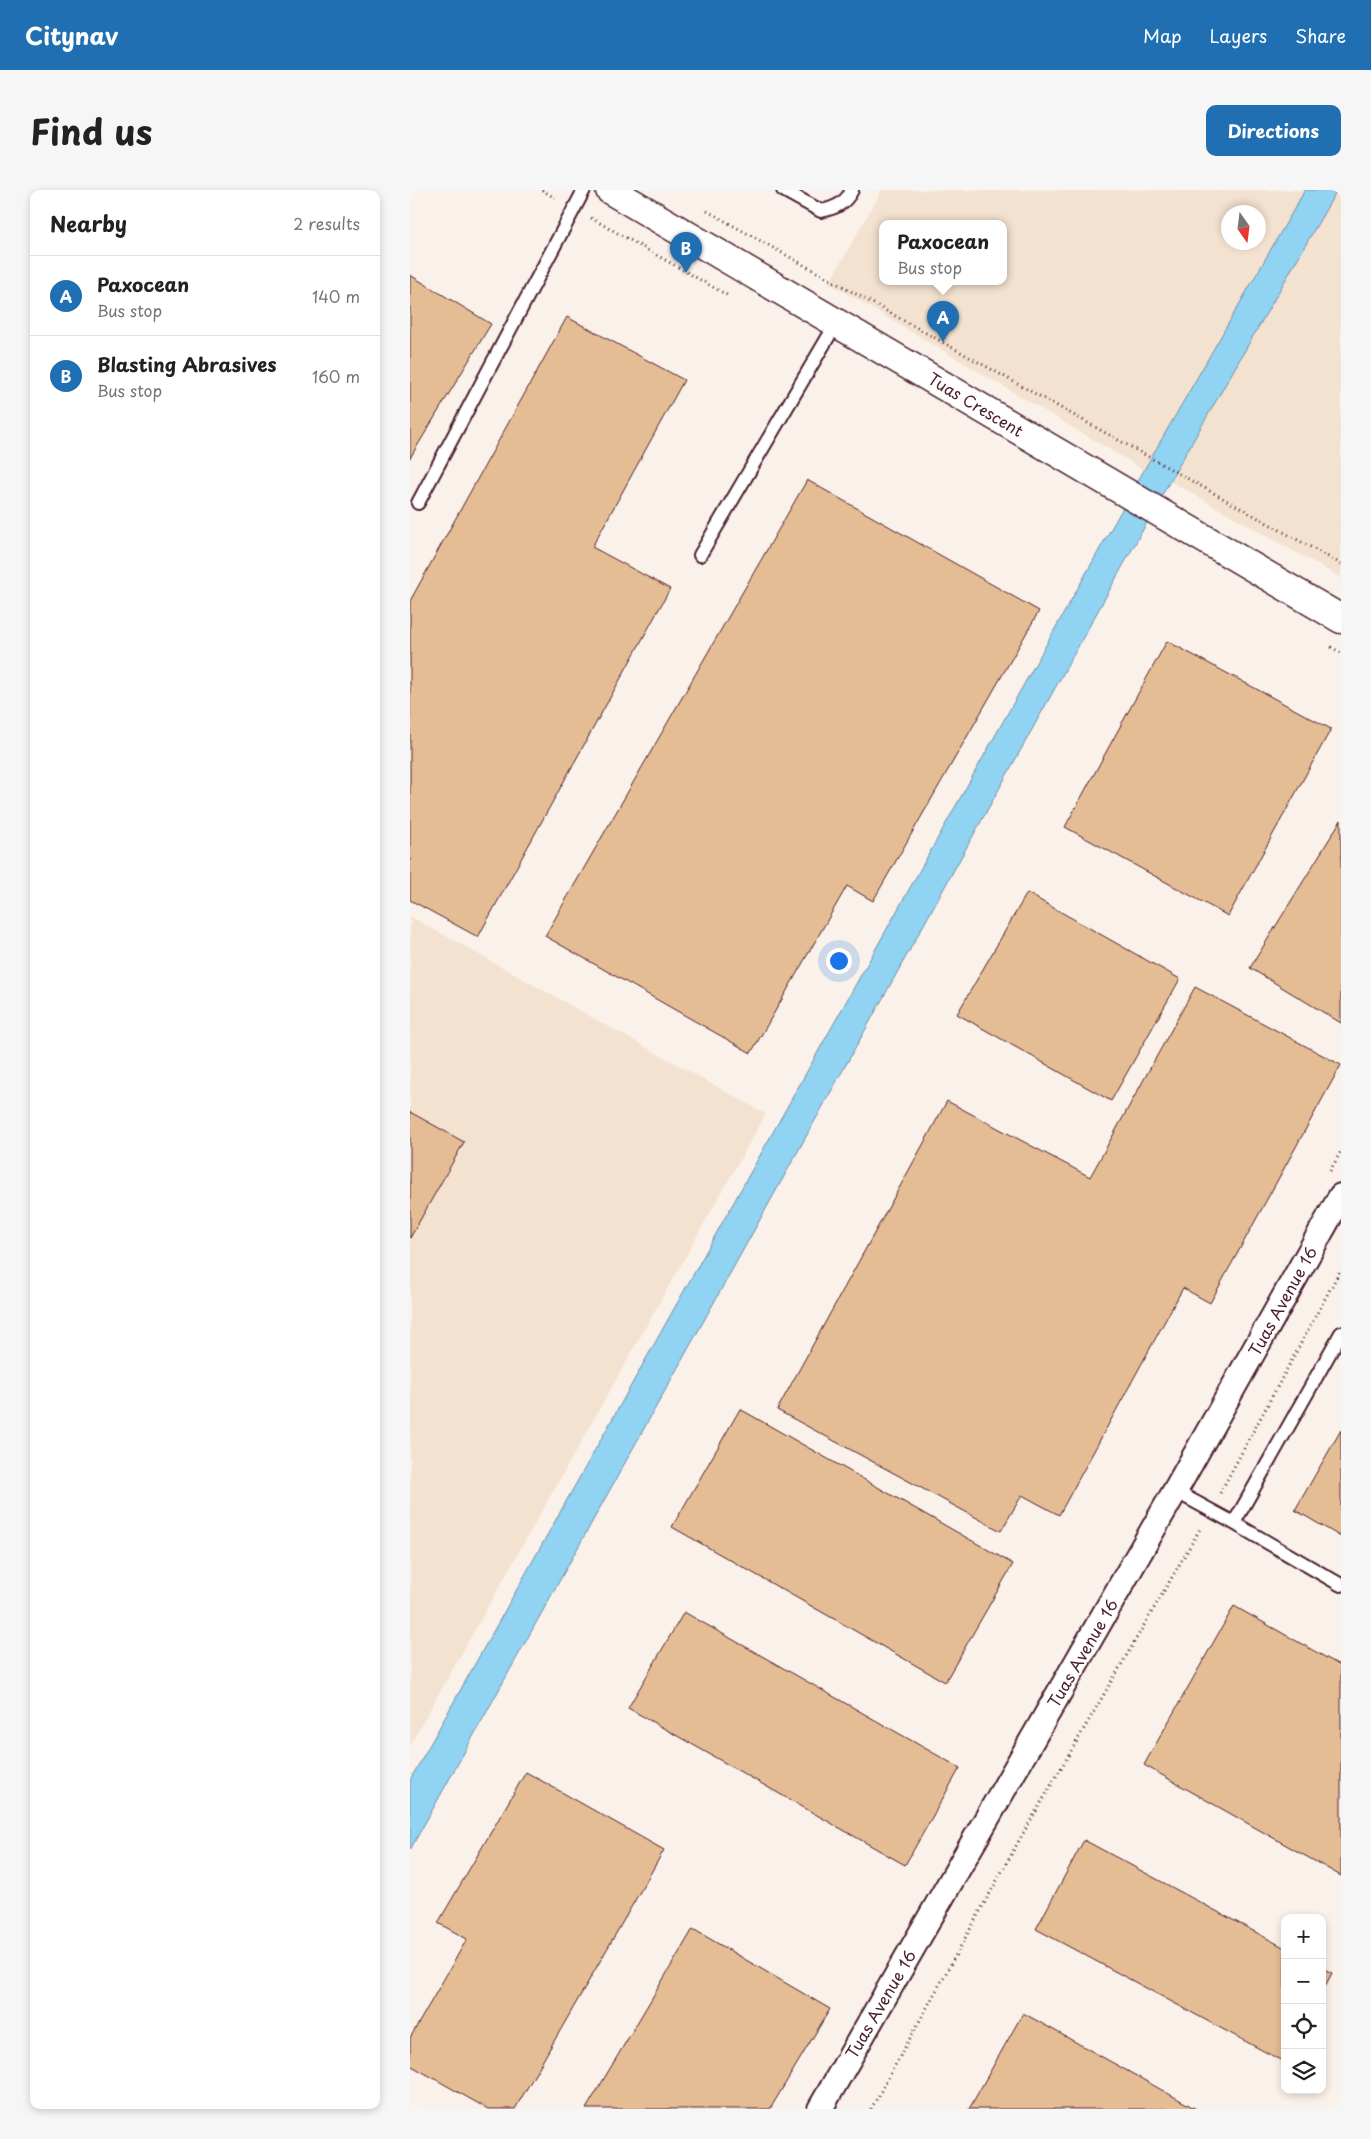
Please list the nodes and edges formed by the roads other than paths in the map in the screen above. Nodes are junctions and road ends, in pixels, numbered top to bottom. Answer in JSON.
{"nodes":[{"id":1,"x":584,"y":190,"type":"edge"},
{"id":2,"x":610,"y":190,"type":"edge"},
{"id":3,"x":783,"y":190,"type":"edge"},
{"id":4,"x":852,"y":190,"type":"edge"},
{"id":5,"x":837,"y":322,"type":"junction"},
{"id":6,"x":418,"y":503,"type":"dead end"},
{"id":7,"x":700,"y":554,"type":"dead end"},
{"id":8,"x":1341,"y":619,"type":"edge"},
{"id":9,"x":1341,"y":1196,"type":"edge"},
{"id":10,"x":1341,"y":1334,"type":"edge"},
{"id":11,"x":1175,"y":1491,"type":"junction"},
{"id":12,"x":1234,"y":1522,"type":"junction"},
{"id":13,"x":1341,"y":1585,"type":"edge"},
{"id":14,"x":820,"y":2109,"type":"edge"}],
"edges":[{"from":1,"to":6,"type":"lane"},
{"from":2,"to":5,"type":"street","name":"Tuas Crescent"},
{"from":3,"to":4,"type":"lane"},
{"from":5,"to":7,"type":"lane"},
{"from":5,"to":8,"type":"street","name":"Tuas Crescent"},
{"from":9,"to":11,"type":"street","name":"Tuas Avenue 16"},
{"from":10,"to":12,"type":"lane"},
{"from":11,"to":12,"type":"lane"},
{"from":11,"to":14,"type":"street","name":"Tuas Avenue 16"},
{"from":12,"to":13,"type":"lane"}]}
